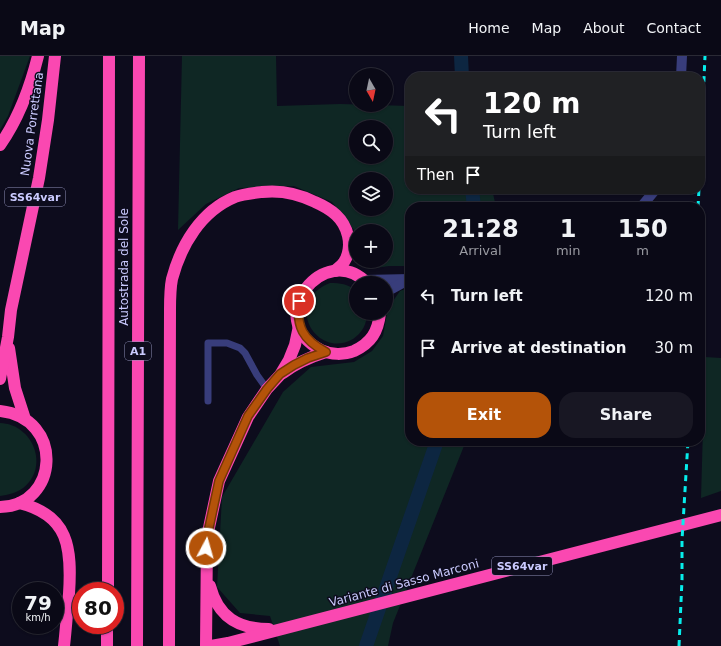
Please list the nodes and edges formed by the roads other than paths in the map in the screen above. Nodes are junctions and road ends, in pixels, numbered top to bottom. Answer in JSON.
{"nodes":[{"id":1,"x":38,"y":56,"type":"edge"},
{"id":2,"x":55,"y":56,"type":"edge"},
{"id":3,"x":109,"y":56,"type":"edge"},
{"id":4,"x":139,"y":56,"type":"edge"},
{"id":5,"x":682,"y":56,"type":"edge"},
{"id":6,"x":681,"y":72,"type":"edge"},
{"id":7,"x":0,"y":145,"type":"edge"},
{"id":8,"x":652,"y":194,"type":"edge"},
{"id":9,"x":645,"y":202,"type":"edge"},
{"id":10,"x":336,"y":271,"type":"junction"},
{"id":11,"x":359,"y":276,"type":"edge"},
{"id":12,"x":405,"y":279,"type":"edge"},
{"id":13,"x":393,"y":280,"type":"edge"},
{"id":14,"x":405,"y":282,"type":"edge"},
{"id":15,"x":393,"y":288,"type":"edge"},
{"id":16,"x":379,"y":320,"type":"edge"},
{"id":17,"x":299,"y":326,"type":"junction"},
{"id":18,"x":8,"y":337,"type":"junction"},
{"id":19,"x":326,"y":352,"type":"junction"},
{"id":20,"x":280,"y":374,"type":"junction"},
{"id":21,"x":0,"y":379,"type":"edge"},
{"id":22,"x":267,"y":389,"type":"junction"},
{"id":23,"x":208,"y":400,"type":"dead end"},
{"id":24,"x":0,"y":411,"type":"edge"},
{"id":25,"x":26,"y":419,"type":"junction"},
{"id":26,"x":19,"y":503,"type":"junction"},
{"id":27,"x":2,"y":510,"type":"edge"},
{"id":28,"x":721,"y":515,"type":"edge"},
{"id":29,"x":206,"y":570,"type":"junction"},
{"id":30,"x":108,"y":582,"type":"edge"},
{"id":31,"x":282,"y":629,"type":"junction"},
{"id":32,"x":107,"y":634,"type":"edge"},
{"id":33,"x":64,"y":646,"type":"edge"},
{"id":34,"x":107,"y":646,"type":"edge"},
{"id":35,"x":137,"y":646,"type":"edge"},
{"id":36,"x":169,"y":646,"type":"edge"},
{"id":37,"x":206,"y":646,"type":"edge"},
{"id":38,"x":211,"y":646,"type":"edge"}],
"edges":[{"from":1,"to":7,"type":"highway"},
{"from":2,"to":18,"type":"highway","name":"Nuova Porrettana","number":"SS64var"},
{"from":3,"to":30,"type":"highway","name":"Autostrada del Sole","number":"A1"},
{"from":4,"to":35,"type":"highway","name":"Autostrada del Sole","number":"A1"},
{"from":5,"to":6,"type":"street"},
{"from":8,"to":9,"type":"street"},
{"from":10,"to":11,"type":"highway"},
{"from":10,"to":17,"type":"highway"},
{"from":10,"to":36,"type":"highway"},
{"from":12,"to":13,"type":"street"},
{"from":14,"to":15,"type":"street"},
{"from":16,"to":19,"type":"highway"},
{"from":17,"to":19,"type":"highway"},
{"from":17,"to":20,"type":"highway"},
{"from":18,"to":21,"type":"highway"},
{"from":18,"to":25,"type":"highway","number":"SS64var"},
{"from":19,"to":20,"type":"highway"},
{"from":20,"to":22,"type":"highway"},
{"from":22,"to":23,"type":"lane"},
{"from":22,"to":29,"type":"highway"},
{"from":24,"to":25,"type":"highway","number":"SS64var"},
{"from":25,"to":26,"type":"highway","number":"SS64var"},
{"from":26,"to":27,"type":"highway","number":"SS64var"},
{"from":26,"to":33,"type":"highway"},
{"from":28,"to":31,"type":"highway","name":"Variante di Sasso Marconi","number":"SS64var"},
{"from":29,"to":31,"type":"highway"},
{"from":29,"to":37,"type":"highway"},
{"from":31,"to":38,"type":"highway","name":"Variante di Sasso Marconi","number":"SS64var"},
{"from":32,"to":34,"type":"highway"}]}
